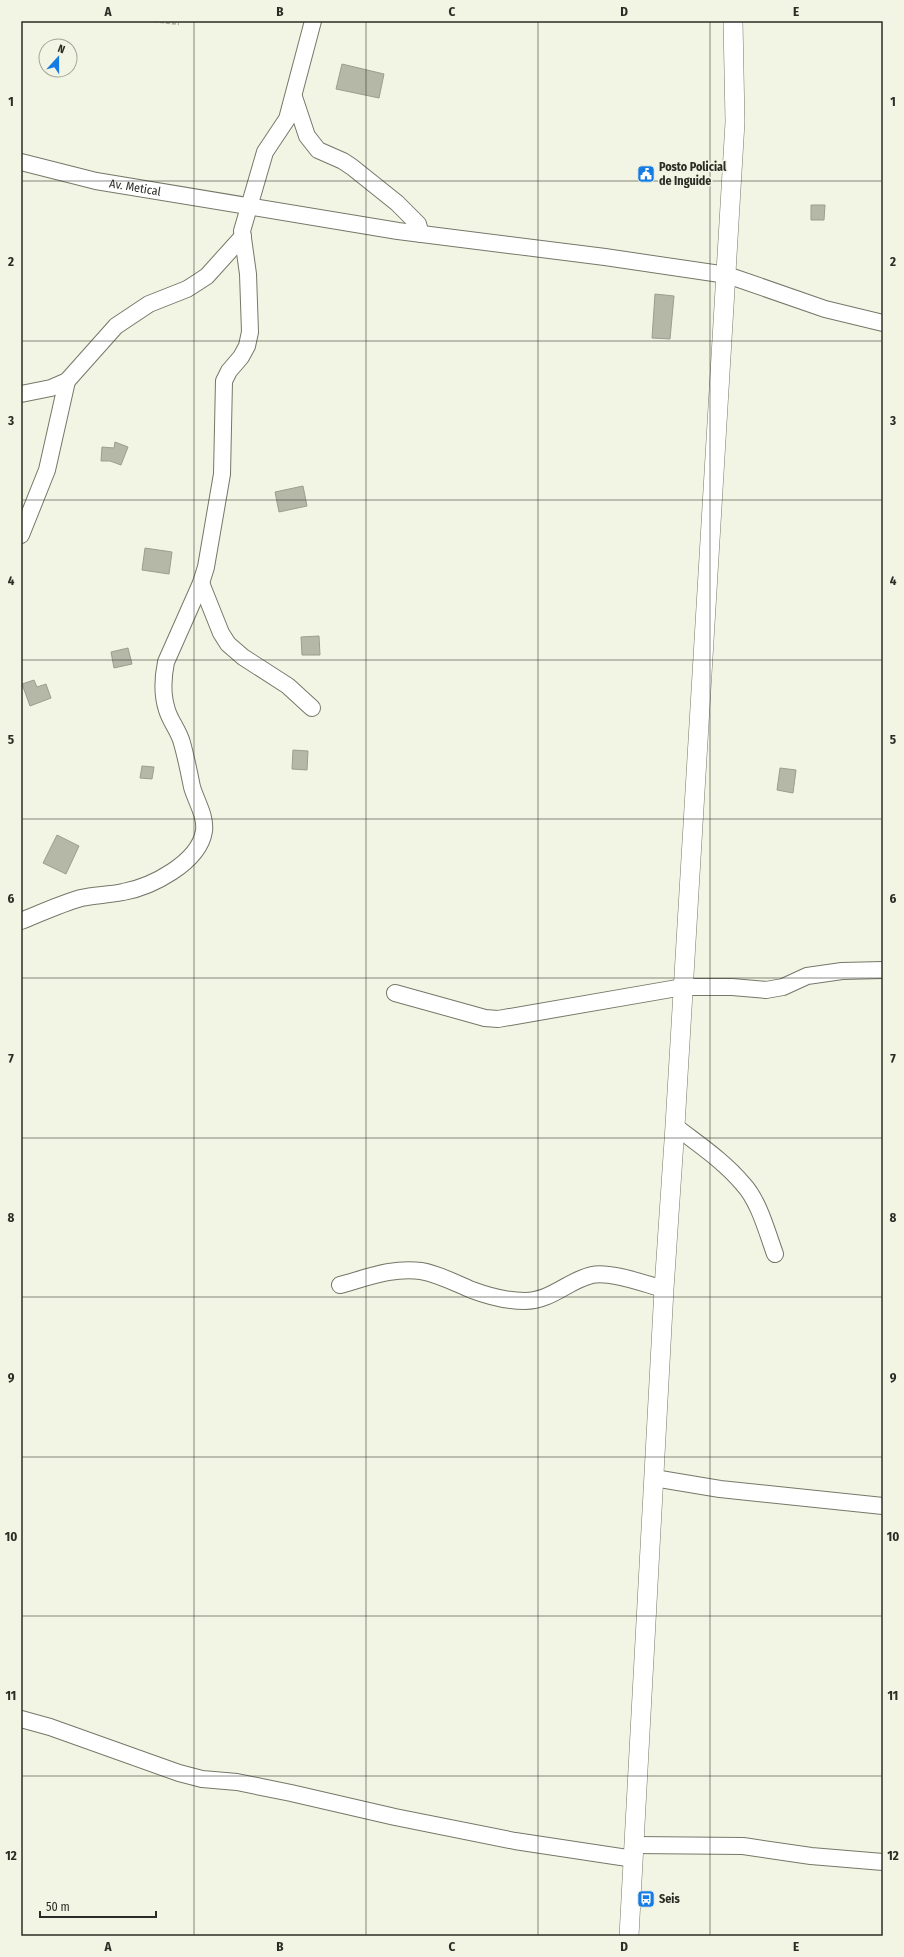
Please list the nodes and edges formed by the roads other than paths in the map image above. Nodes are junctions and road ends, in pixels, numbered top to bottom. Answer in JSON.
{"nodes":[{"id":1,"x":313,"y":21,"type":"edge"},
{"id":2,"x":733,"y":21,"type":"edge"},
{"id":3,"x":294,"y":97,"type":"junction"},
{"id":4,"x":21,"y":162,"type":"edge"},
{"id":5,"x":250,"y":207,"type":"junction"},
{"id":6,"x":421,"y":234,"type":"junction"},
{"id":7,"x":243,"y":236,"type":"junction"},
{"id":8,"x":727,"y":275,"type":"junction"},
{"id":9,"x":883,"y":323,"type":"edge"},
{"id":10,"x":67,"y":380,"type":"junction"},
{"id":11,"x":21,"y":394,"type":"edge"},
{"id":12,"x":21,"y":535,"type":"edge"},
{"id":13,"x":201,"y":583,"type":"junction"},
{"id":14,"x":312,"y":708,"type":"dead end"},
{"id":15,"x":21,"y":920,"type":"edge"},
{"id":16,"x":883,"y":970,"type":"edge"},
{"id":17,"x":683,"y":987,"type":"junction"},
{"id":18,"x":395,"y":993,"type":"dead end"},
{"id":19,"x":675,"y":1126,"type":"junction"},
{"id":20,"x":775,"y":1254,"type":"dead end"},
{"id":21,"x":340,"y":1285,"type":"dead end"},
{"id":22,"x":664,"y":1289,"type":"junction"},
{"id":23,"x":654,"y":1478,"type":"junction"},
{"id":24,"x":883,"y":1506,"type":"edge"},
{"id":25,"x":21,"y":1719,"type":"edge"},
{"id":26,"x":634,"y":1852,"type":"junction"},
{"id":27,"x":883,"y":1862,"type":"edge"},
{"id":28,"x":629,"y":1936,"type":"edge"}],
"edges":[{"from":1,"to":3,"type":"street"},
{"from":2,"to":8,"type":"street"},
{"from":3,"to":5,"type":"street"},
{"from":3,"to":6,"type":"street"},
{"from":4,"to":5,"type":"street","name":"Av. Metical"},
{"from":5,"to":6,"type":"street","name":"Av. Metical"},
{"from":5,"to":7,"type":"street"},
{"from":6,"to":8,"type":"street","name":"Av. Metical"},
{"from":7,"to":10,"type":"street"},
{"from":7,"to":13,"type":"street"},
{"from":8,"to":9,"type":"street","name":"Av. Metical"},
{"from":8,"to":17,"type":"street"},
{"from":10,"to":11,"type":"street"},
{"from":10,"to":12,"type":"street"},
{"from":13,"to":14,"type":"street"},
{"from":13,"to":15,"type":"street"},
{"from":16,"to":17,"type":"street"},
{"from":17,"to":18,"type":"street"},
{"from":17,"to":19,"type":"street"},
{"from":19,"to":20,"type":"street"},
{"from":19,"to":22,"type":"street"},
{"from":21,"to":22,"type":"street"},
{"from":22,"to":23,"type":"street"},
{"from":23,"to":24,"type":"street"},
{"from":23,"to":26,"type":"street"},
{"from":25,"to":26,"type":"street"},
{"from":26,"to":27,"type":"street"},
{"from":26,"to":28,"type":"street"}]}
